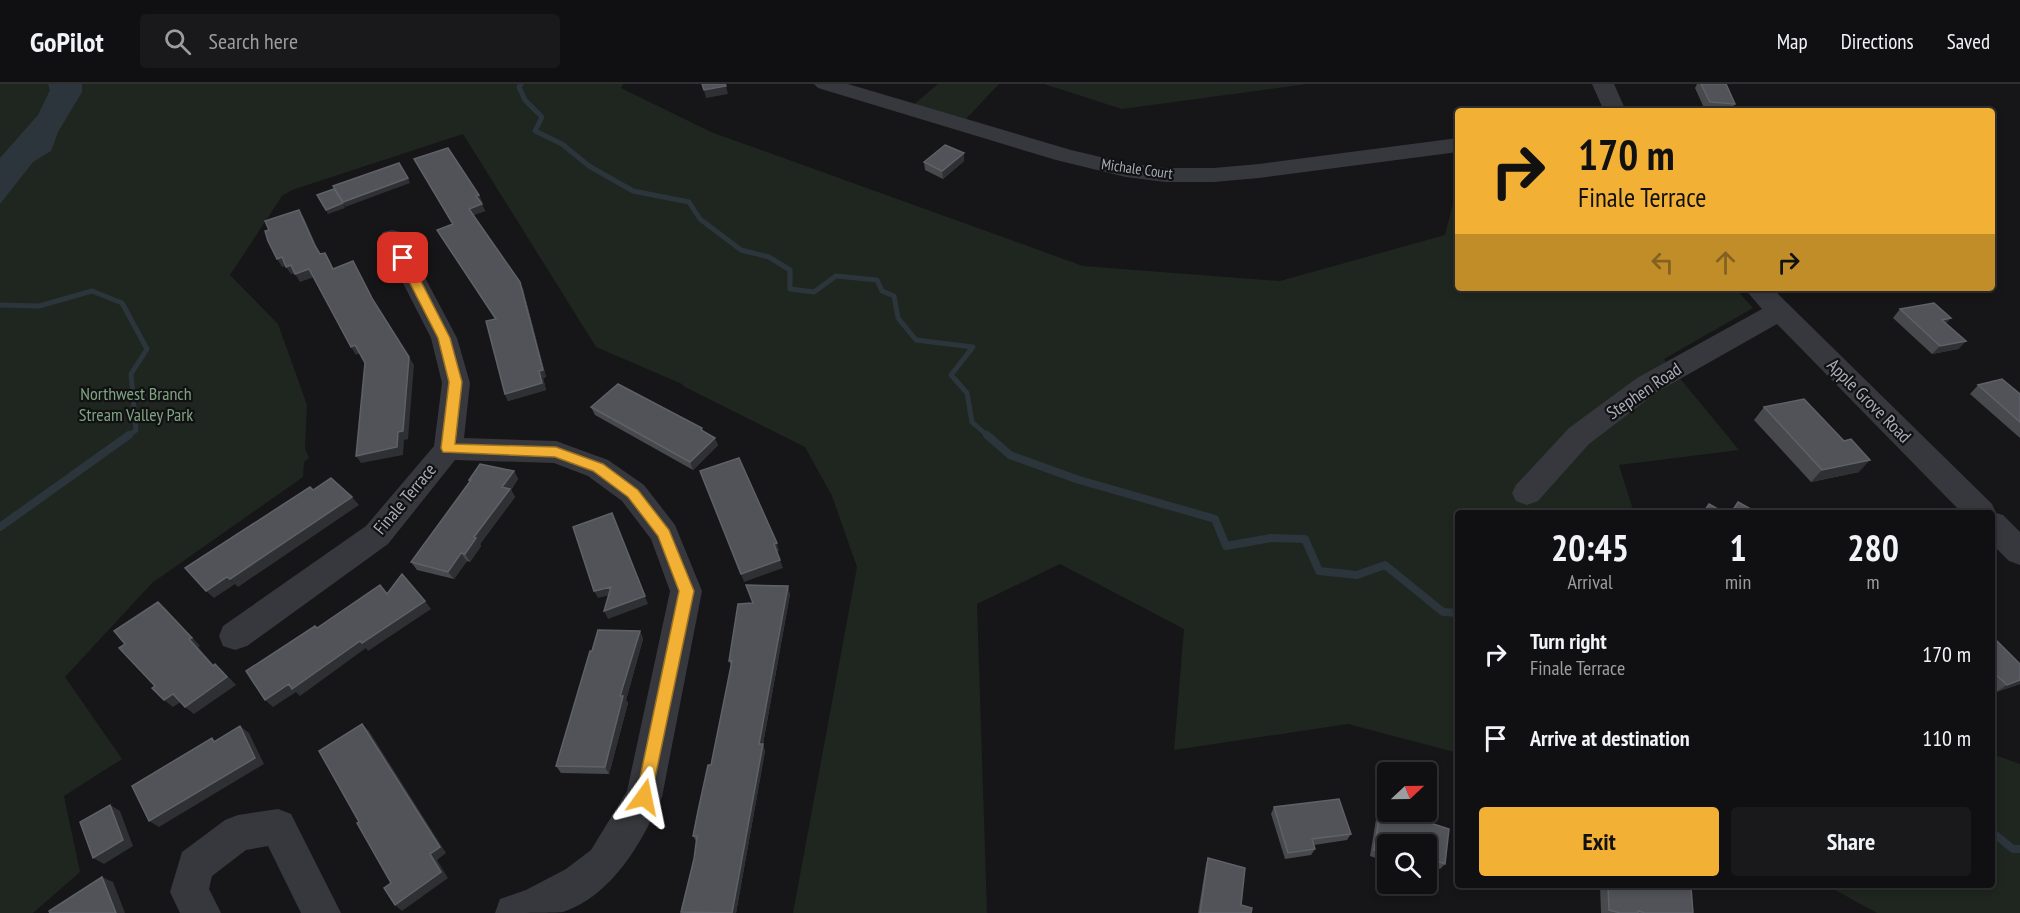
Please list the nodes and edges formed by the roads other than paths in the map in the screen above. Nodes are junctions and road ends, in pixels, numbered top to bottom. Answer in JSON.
{"nodes":[{"id":1,"x":825,"y":84,"type":"edge"},
{"id":2,"x":1603,"y":84,"type":"edge"},
{"id":3,"x":1614,"y":108,"type":"edge"},
{"id":4,"x":1455,"y":145,"type":"edge"},
{"id":5,"x":392,"y":238,"type":"dead end"},
{"id":6,"x":1760,"y":291,"type":"edge"},
{"id":7,"x":1779,"y":311,"type":"junction"},
{"id":8,"x":448,"y":448,"type":"junction"},
{"id":9,"x":1527,"y":493,"type":"dead end"},
{"id":10,"x":1978,"y":510,"type":"edge"},
{"id":11,"x":1995,"y":527,"type":"edge"},
{"id":12,"x":2020,"y":552,"type":"edge"},
{"id":13,"x":235,"y":636,"type":"dead end"},
{"id":14,"x":202,"y":913,"type":"edge"},
{"id":15,"x":322,"y":913,"type":"edge"},
{"id":16,"x":514,"y":913,"type":"edge"}],
"edges":[{"from":1,"to":4,"type":"street","name":"Michale Court"},
{"from":2,"to":3,"type":"street"},
{"from":5,"to":8,"type":"street","name":"Finale Terrace"},
{"from":6,"to":7,"type":"street","name":"Apple Grove Road"},
{"from":7,"to":9,"type":"street","name":"Stephen Road"},
{"from":7,"to":10,"type":"street","name":"Apple Grove Road"},
{"from":8,"to":13,"type":"street","name":"Finale Terrace"},
{"from":8,"to":16,"type":"street"},
{"from":11,"to":12,"type":"street"},
{"from":14,"to":15,"type":"street"}]}
